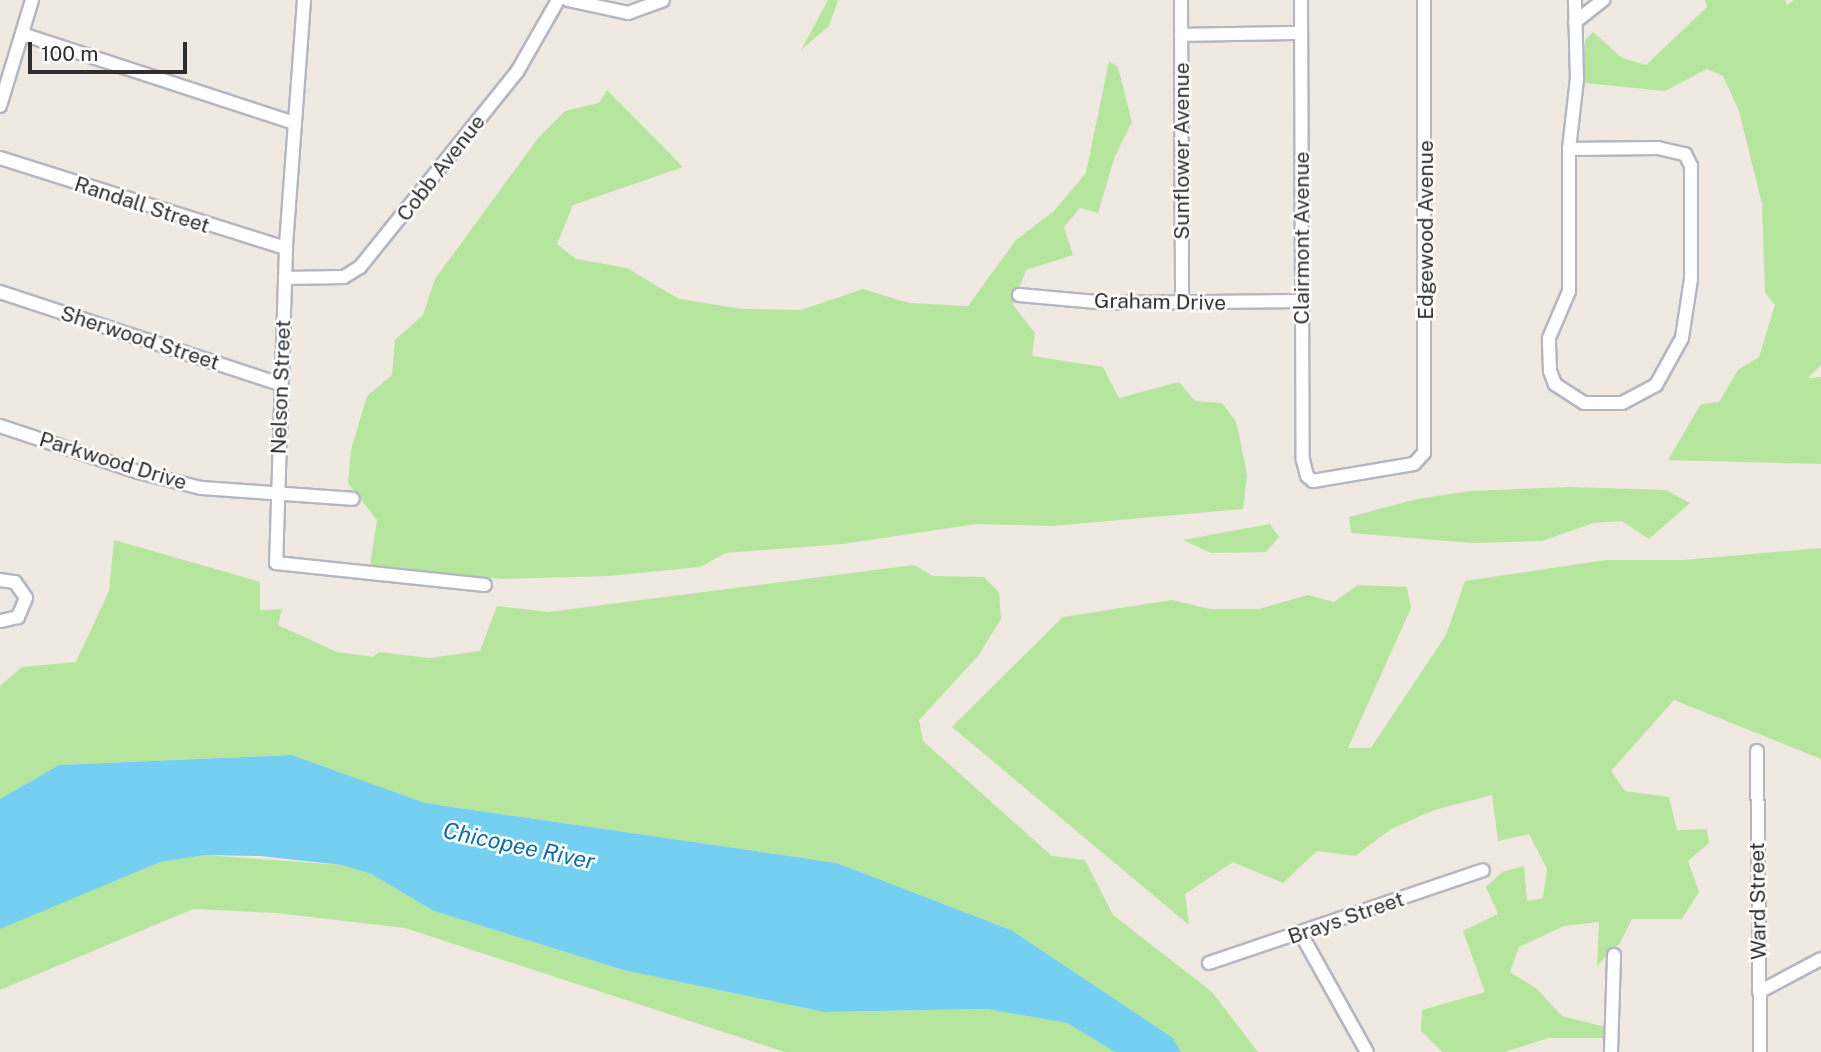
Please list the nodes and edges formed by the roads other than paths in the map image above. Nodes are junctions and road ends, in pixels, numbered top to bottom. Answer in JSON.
{"nodes":[{"id":1,"x":32,"y":0,"type":"edge"},
{"id":2,"x":304,"y":0,"type":"edge"},
{"id":3,"x":558,"y":0,"type":"edge"},
{"id":4,"x":568,"y":0,"type":"edge"},
{"id":5,"x":663,"y":0,"type":"edge"},
{"id":6,"x":1181,"y":0,"type":"edge"},
{"id":7,"x":1301,"y":0,"type":"edge"},
{"id":8,"x":1424,"y":0,"type":"edge"},
{"id":9,"x":1575,"y":0,"type":"edge"},
{"id":10,"x":1603,"y":0,"type":"edge"},
{"id":11,"x":1575,"y":22,"type":"junction"},
{"id":12,"x":1301,"y":33,"type":"junction"},
{"id":13,"x":22,"y":34,"type":"junction"},
{"id":14,"x":1181,"y":35,"type":"junction"},
{"id":15,"x":0,"y":106,"type":"edge"},
{"id":16,"x":294,"y":122,"type":"junction"},
{"id":17,"x":1569,"y":149,"type":"junction"},
{"id":18,"x":0,"y":158,"type":"edge"},
{"id":19,"x":286,"y":248,"type":"junction"},
{"id":20,"x":285,"y":278,"type":"junction"},
{"id":21,"x":0,"y":292,"type":"edge"},
{"id":22,"x":1019,"y":295,"type":"dead end"},
{"id":23,"x":1301,"y":300,"type":"junction"},
{"id":24,"x":1182,"y":302,"type":"junction"},
{"id":25,"x":279,"y":384,"type":"junction"},
{"id":26,"x":0,"y":426,"type":"edge"},
{"id":27,"x":1307,"y":476,"type":"joint"},
{"id":28,"x":278,"y":494,"type":"junction"},
{"id":29,"x":353,"y":499,"type":"dead end"},
{"id":30,"x":0,"y":580,"type":"edge"},
{"id":31,"x":485,"y":585,"type":"dead end"},
{"id":32,"x":0,"y":621,"type":"edge"},
{"id":33,"x":1757,"y":751,"type":"dead end"},
{"id":34,"x":1483,"y":870,"type":"dead end"},
{"id":35,"x":1301,"y":934,"type":"junction"},
{"id":36,"x":1614,"y":955,"type":"dead end"},
{"id":37,"x":1821,"y":959,"type":"edge"},
{"id":38,"x":1209,"y":963,"type":"dead end"},
{"id":39,"x":1759,"y":992,"type":"junction"},
{"id":40,"x":1367,"y":1052,"type":"edge"},
{"id":41,"x":1611,"y":1052,"type":"edge"},
{"id":42,"x":1760,"y":1052,"type":"edge"}],
"edges":[{"from":1,"to":13,"type":"street"},
{"from":2,"to":16,"type":"street","name":"Nelson Street"},
{"from":3,"to":20,"type":"street","name":"Cobb Avenue"},
{"from":4,"to":5,"type":"street"},
{"from":6,"to":14,"type":"street","name":"Sunflower Avenue"},
{"from":7,"to":12,"type":"street","name":"Clairmont Avenue"},
{"from":8,"to":27,"type":"street","name":"Edgewood Avenue"},
{"from":9,"to":11,"type":"street"},
{"from":10,"to":11,"type":"street"},
{"from":11,"to":17,"type":"street"},
{"from":12,"to":14,"type":"street"},
{"from":12,"to":23,"type":"street","name":"Clairmont Avenue"},
{"from":13,"to":15,"type":"street"},
{"from":13,"to":16,"type":"street"},
{"from":14,"to":24,"type":"street","name":"Sunflower Avenue"},
{"from":16,"to":19,"type":"street","name":"Nelson Street"},
{"from":17,"to":17,"type":"street"},
{"from":18,"to":19,"type":"street","name":"Randall Street"},
{"from":19,"to":20,"type":"street","name":"Nelson Street"},
{"from":20,"to":25,"type":"street","name":"Nelson Street"},
{"from":21,"to":25,"type":"street","name":"Sherwood Street"},
{"from":22,"to":24,"type":"street","name":"Graham Drive"},
{"from":23,"to":24,"type":"street","name":"Graham Drive"},
{"from":23,"to":27,"type":"street","name":"Clairmont Avenue"},
{"from":25,"to":28,"type":"street","name":"Nelson Street"},
{"from":26,"to":28,"type":"street","name":"Parkwood Drive"},
{"from":28,"to":29,"type":"street","name":"Parkwood Drive"},
{"from":28,"to":31,"type":"street","name":"Nelson Street"},
{"from":30,"to":32,"type":"street"},
{"from":33,"to":39,"type":"street","name":"Ward Street"},
{"from":34,"to":35,"type":"street","name":"Brays Street"},
{"from":35,"to":38,"type":"street","name":"Brays Street"},
{"from":35,"to":40,"type":"street"},
{"from":36,"to":41,"type":"street"},
{"from":37,"to":39,"type":"street"},
{"from":39,"to":42,"type":"street","name":"Ward Street"}]}
